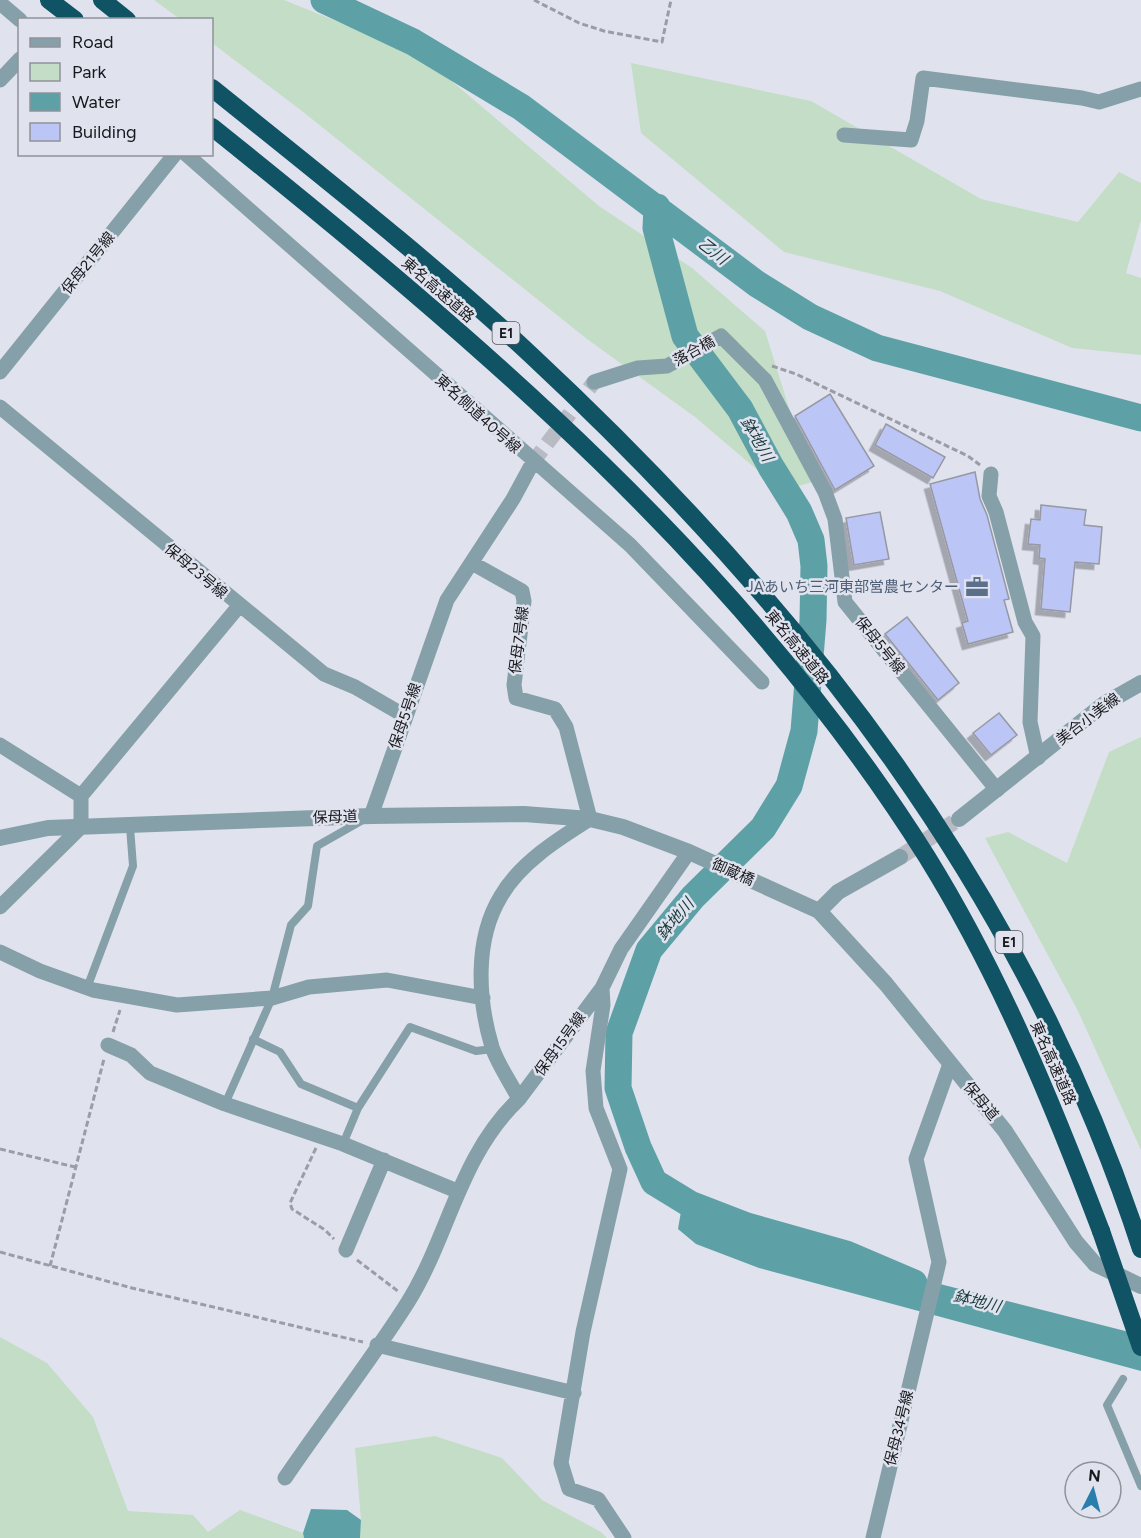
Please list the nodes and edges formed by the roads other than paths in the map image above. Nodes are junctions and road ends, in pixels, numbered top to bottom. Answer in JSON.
{"nodes":[{"id":1,"x":49,"y":0,"type":"edge"},
{"id":2,"x":102,"y":0,"type":"edge"},
{"id":3,"x":0,"y":3,"type":"edge"},
{"id":4,"x":18,"y":18,"type":"edge"},
{"id":5,"x":72,"y":18,"type":"edge"},
{"id":6,"x":124,"y":18,"type":"edge"},
{"id":7,"x":18,"y":60,"type":"edge"},
{"id":8,"x":0,"y":80,"type":"edge"},
{"id":9,"x":213,"y":89,"type":"edge"},
{"id":10,"x":1141,"y":89,"type":"edge"},
{"id":11,"x":213,"y":128,"type":"edge"},
{"id":12,"x":844,"y":135,"type":"dead end"},
{"id":13,"x":173,"y":156,"type":"edge"},
{"id":14,"x":188,"y":156,"type":"edge"},
{"id":15,"x":721,"y":336,"type":"joint"},
{"id":16,"x":0,"y":372,"type":"edge"},
{"id":17,"x":594,"y":382,"type":"tunnel mouth"},
{"id":18,"x":0,"y":407,"type":"edge"},
{"id":19,"x":533,"y":462,"type":"junction"},
{"id":20,"x":991,"y":474,"type":"road end"},
{"id":21,"x":472,"y":563,"type":"junction"},
{"id":22,"x":239,"y":606,"type":"junction"},
{"id":23,"x":762,"y":682,"type":"dead end"},
{"id":24,"x":1141,"y":682,"type":"edge"},
{"id":25,"x":405,"y":716,"type":"junction"},
{"id":26,"x":0,"y":745,"type":"edge"},
{"id":27,"x":1038,"y":758,"type":"junction"},
{"id":28,"x":997,"y":790,"type":"junction"},
{"id":29,"x":81,"y":796,"type":"junction"},
{"id":30,"x":371,"y":816,"type":"junction"},
{"id":31,"x":590,"y":819,"type":"junction"},
{"id":32,"x":959,"y":819,"type":"tunnel mouth"},
{"id":33,"x":81,"y":827,"type":"junction"},
{"id":34,"x":130,"y":827,"type":"junction"},
{"id":35,"x":0,"y":838,"type":"edge"},
{"id":36,"x":697,"y":855,"type":"junction"},
{"id":37,"x":900,"y":857,"type":"tunnel mouth"},
{"id":38,"x":0,"y":907,"type":"edge"},
{"id":39,"x":819,"y":911,"type":"junction"},
{"id":40,"x":0,"y":952,"type":"edge"},
{"id":41,"x":87,"y":988,"type":"junction"},
{"id":42,"x":602,"y":988,"type":"junction"},
{"id":43,"x":272,"y":998,"type":"junction"},
{"id":44,"x":483,"y":998,"type":"junction"},
{"id":45,"x":253,"y":1039,"type":"junction"},
{"id":46,"x":108,"y":1045,"type":"road end"},
{"id":47,"x":493,"y":1049,"type":"junction"},
{"id":48,"x":950,"y":1064,"type":"junction"},
{"id":49,"x":519,"y":1100,"type":"junction"},
{"id":50,"x":225,"y":1104,"type":"junction"},
{"id":51,"x":358,"y":1108,"type":"junction"},
{"id":52,"x":343,"y":1144,"type":"junction"},
{"id":53,"x":384,"y":1160,"type":"junction"},
{"id":54,"x":457,"y":1191,"type":"junction"},
{"id":55,"x":1138,"y":1241,"type":"edge"},
{"id":56,"x":346,"y":1250,"type":"road end"},
{"id":57,"x":1141,"y":1286,"type":"edge"},
{"id":58,"x":377,"y":1345,"type":"junction"},
{"id":59,"x":1141,"y":1347,"type":"edge"},
{"id":60,"x":1123,"y":1378,"type":"dead end"},
{"id":61,"x":574,"y":1393,"type":"junction"},
{"id":62,"x":285,"y":1478,"type":"dead end"},
{"id":63,"x":1141,"y":1486,"type":"edge"},
{"id":64,"x":624,"y":1538,"type":"edge"},
{"id":65,"x":873,"y":1538,"type":"edge"}],
"edges":[{"from":1,"to":5,"type":"highway"},
{"from":2,"to":6,"type":"highway"},
{"from":3,"to":4,"type":"street"},
{"from":7,"to":8,"type":"street"},
{"from":9,"to":55,"type":"highway","name":"東名高速道路","number":"E1"},
{"from":10,"to":12,"type":"street"},
{"from":11,"to":59,"type":"highway","name":"東名高速道路","number":"E1","bridge":true},
{"from":13,"to":16,"type":"street","name":"保母21号線"},
{"from":14,"to":19,"type":"street","name":"東名側道40号線"},
{"from":15,"to":17,"type":"street","name":"落合橋"},
{"from":15,"to":28,"type":"street","name":"保母5号線"},
{"from":18,"to":22,"type":"street","name":"保母23号線"},
{"from":19,"to":21,"type":"street","name":"保母5号線"},
{"from":19,"to":23,"type":"street","name":"東名側道40号線"},
{"from":20,"to":27,"type":"street"},
{"from":21,"to":25,"type":"street","name":"保母5号線"},
{"from":21,"to":31,"type":"street","name":"保母7号線"},
{"from":22,"to":25,"type":"street","name":"保母23号線"},
{"from":22,"to":29,"type":"street"},
{"from":24,"to":27,"type":"street","name":"美合小美線"},
{"from":25,"to":30,"type":"street","name":"保母5号線"},
{"from":26,"to":29,"type":"street"},
{"from":27,"to":28,"type":"street","name":"美合小美線"},
{"from":28,"to":32,"type":"street","name":"美合小美線"},
{"from":29,"to":33,"type":"street"},
{"from":30,"to":31,"type":"street","name":"保母道"},
{"from":30,"to":34,"type":"street","name":"保母道"},
{"from":30,"to":43,"type":"lane"},
{"from":31,"to":36,"type":"street","name":"保母道"},
{"from":31,"to":44,"type":"street"},
{"from":33,"to":34,"type":"street","name":"保母道"},
{"from":33,"to":35,"type":"street"},
{"from":33,"to":38,"type":"street"},
{"from":34,"to":41,"type":"lane"},
{"from":36,"to":39,"type":"street","name":"御蔵橋"},
{"from":36,"to":42,"type":"street"},
{"from":37,"to":39,"type":"street"},
{"from":39,"to":48,"type":"street","name":"保母道"},
{"from":40,"to":41,"type":"street"},
{"from":41,"to":43,"type":"street"},
{"from":42,"to":49,"type":"street","name":"保母15号線"},
{"from":42,"to":61,"type":"street"},
{"from":43,"to":44,"type":"street"},
{"from":43,"to":45,"type":"lane"},
{"from":44,"to":47,"type":"street"},
{"from":45,"to":50,"type":"lane"},
{"from":45,"to":51,"type":"lane"},
{"from":46,"to":50,"type":"street"},
{"from":47,"to":49,"type":"street"},
{"from":47,"to":51,"type":"lane"},
{"from":48,"to":57,"type":"street","name":"保母道"},
{"from":48,"to":65,"type":"street","name":"保母34号線"},
{"from":49,"to":54,"type":"street","name":"保母15号線"},
{"from":50,"to":52,"type":"street"},
{"from":51,"to":52,"type":"lane"},
{"from":52,"to":53,"type":"street"},
{"from":53,"to":54,"type":"street"},
{"from":53,"to":56,"type":"street"},
{"from":54,"to":58,"type":"street","name":"保母15号線"},
{"from":58,"to":61,"type":"street"},
{"from":58,"to":62,"type":"street","name":"保母15号線"},
{"from":60,"to":63,"type":"lane"},
{"from":61,"to":64,"type":"street"}]}
